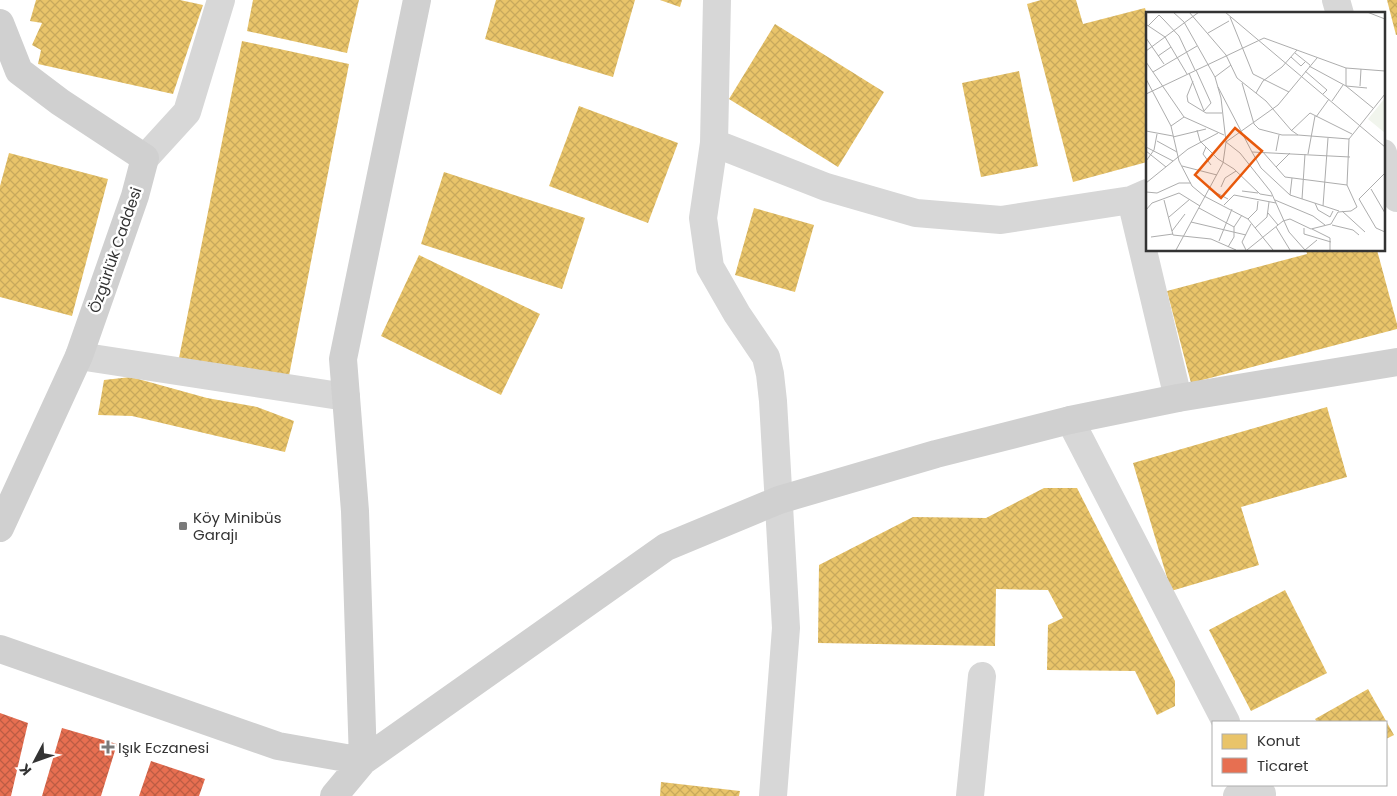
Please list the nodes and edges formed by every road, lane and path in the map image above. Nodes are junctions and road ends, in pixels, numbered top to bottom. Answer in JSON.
{"nodes":[{"id":1,"x":221,"y":0,"type":"edge"},
{"id":2,"x":417,"y":0,"type":"edge"},
{"id":3,"x":717,"y":0,"type":"edge"},
{"id":4,"x":0,"y":23,"type":"edge"},
{"id":5,"x":714,"y":143,"type":"junction"},
{"id":6,"x":1384,"y":156,"type":"edge"},
{"id":7,"x":145,"y":158,"type":"junction"},
{"id":8,"x":1139,"y":196,"type":"edge"},
{"id":9,"x":1397,"y":198,"type":"edge"},
{"id":10,"x":1146,"y":232,"type":"edge"},
{"id":11,"x":1150,"y":251,"type":"edge"},
{"id":12,"x":79,"y":356,"type":"junction"},
{"id":13,"x":1397,"y":362,"type":"edge"},
{"id":14,"x":346,"y":397,"type":"junction"},
{"id":15,"x":1178,"y":398,"type":"junction"},
{"id":16,"x":1070,"y":420,"type":"junction"},
{"id":17,"x":779,"y":500,"type":"junction"},
{"id":18,"x":0,"y":528,"type":"edge"},
{"id":19,"x":0,"y":649,"type":"edge"},
{"id":20,"x":982,"y":676,"type":"dead end"},
{"id":21,"x":1225,"y":721,"type":"edge"},
{"id":22,"x":363,"y":761,"type":"junction"},
{"id":23,"x":334,"y":796,"type":"edge"},
{"id":24,"x":773,"y":796,"type":"edge"},
{"id":25,"x":970,"y":796,"type":"edge"}],
"edges":[{"from":1,"to":7,"type":"street"},
{"from":2,"to":14,"type":"street"},
{"from":3,"to":5,"type":"street"},
{"from":4,"to":7,"type":"street"},
{"from":5,"to":8,"type":"street"},
{"from":5,"to":17,"type":"street"},
{"from":6,"to":9,"type":"street"},
{"from":7,"to":12,"type":"street","name":"Özgürlük Caddesi"},
{"from":8,"to":10,"type":"street"},
{"from":11,"to":15,"type":"street"},
{"from":12,"to":14,"type":"street"},
{"from":12,"to":18,"type":"street","name":"Özgürlük Caddesi"},
{"from":13,"to":15,"type":"street"},
{"from":14,"to":22,"type":"street"},
{"from":15,"to":16,"type":"street"},
{"from":16,"to":17,"type":"street"},
{"from":16,"to":21,"type":"street"},
{"from":17,"to":22,"type":"street"},
{"from":17,"to":24,"type":"street"},
{"from":19,"to":22,"type":"street"},
{"from":20,"to":25,"type":"street"},
{"from":22,"to":23,"type":"street"}]}
